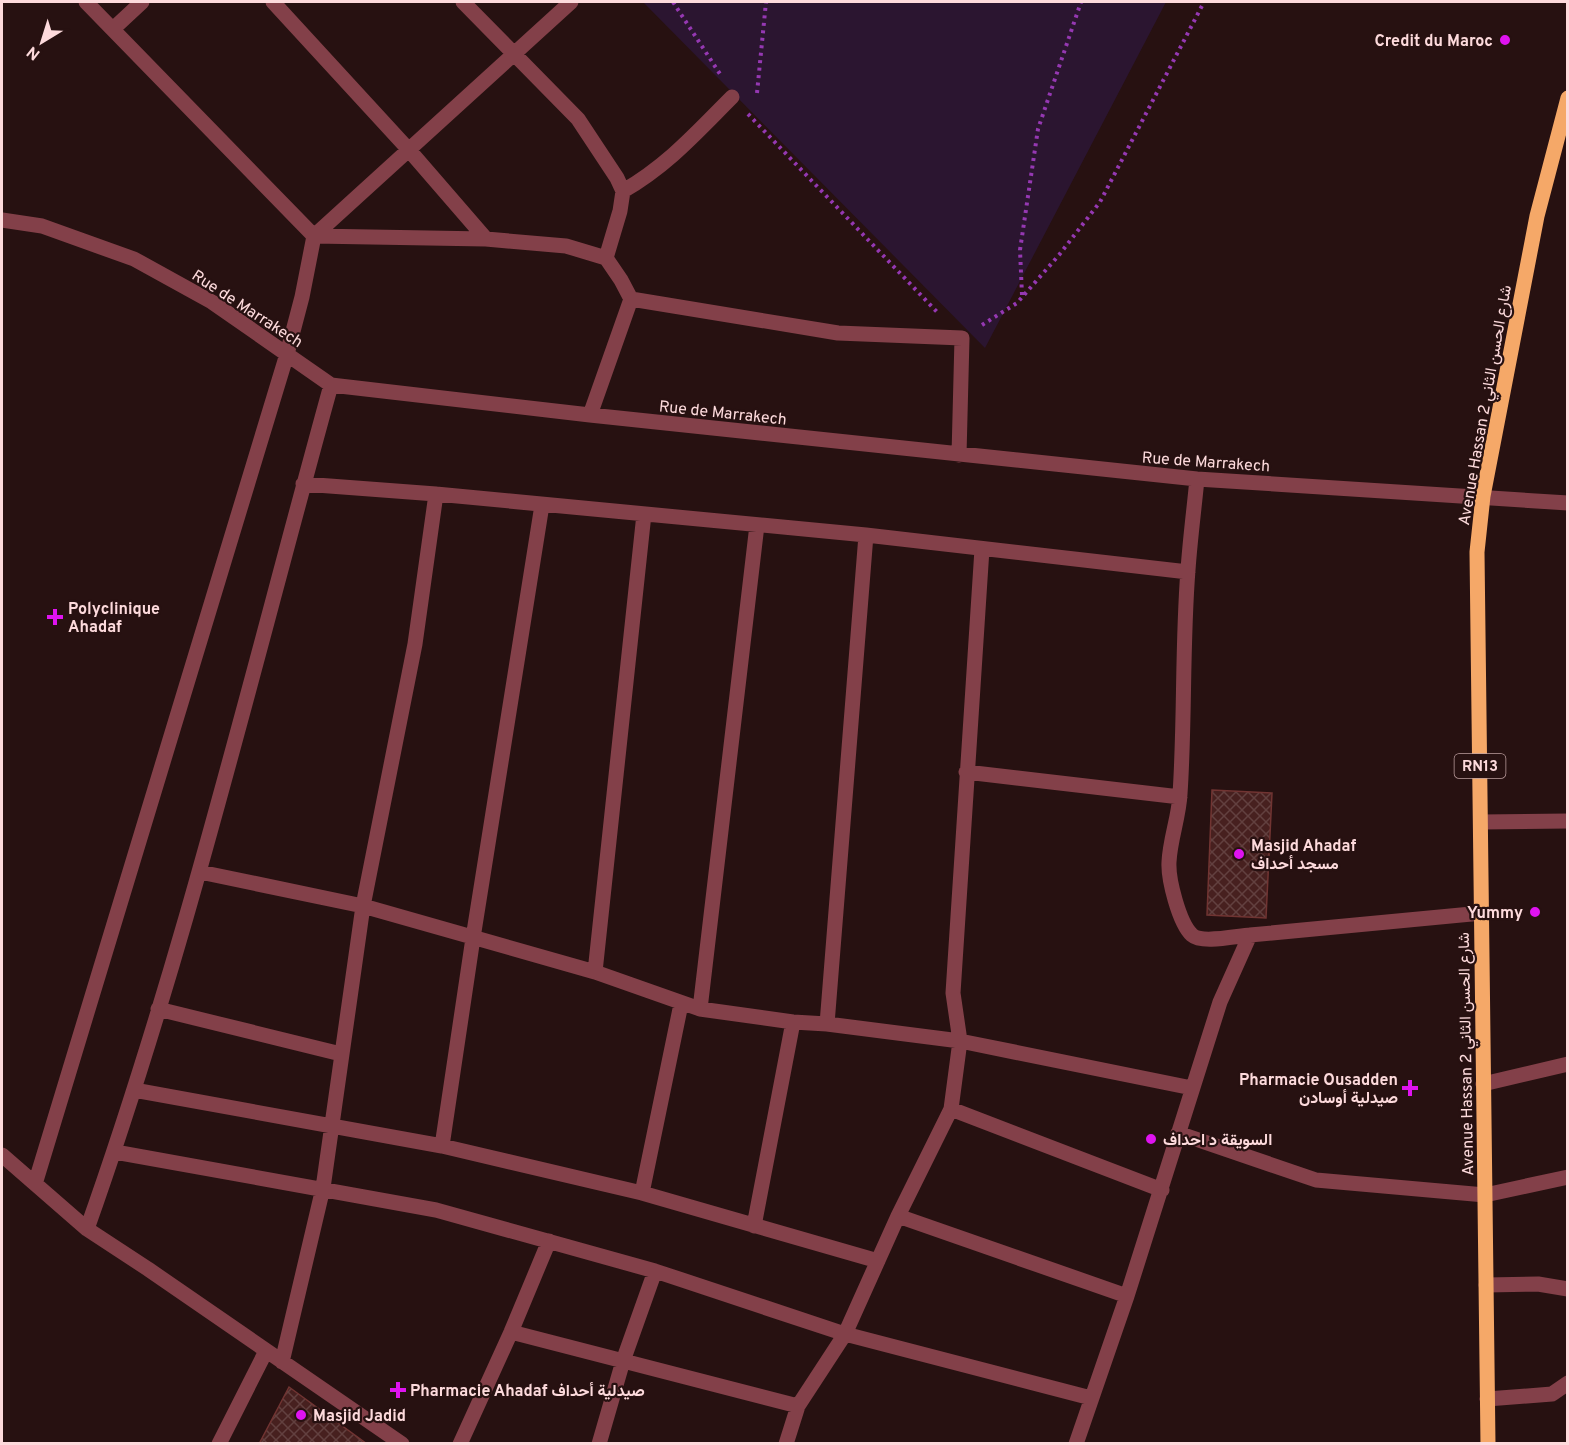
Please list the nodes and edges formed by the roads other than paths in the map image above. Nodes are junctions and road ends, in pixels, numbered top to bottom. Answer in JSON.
{"nodes":[{"id":1,"x":86,"y":2,"type":"edge"},
{"id":2,"x":142,"y":2,"type":"edge"},
{"id":3,"x":273,"y":2,"type":"edge"},
{"id":4,"x":462,"y":2,"type":"edge"},
{"id":5,"x":571,"y":2,"type":"edge"},
{"id":6,"x":113,"y":29,"type":"junction"},
{"id":7,"x":514,"y":55,"type":"junction"},
{"id":8,"x":732,"y":97,"type":"road end"},
{"id":9,"x":1568,"y":98,"type":"edge"},
{"id":10,"x":409,"y":150,"type":"junction"},
{"id":11,"x":623,"y":190,"type":"junction"},
{"id":12,"x":2,"y":220,"type":"edge"},
{"id":13,"x":314,"y":236,"type":"junction"},
{"id":14,"x":486,"y":239,"type":"junction"},
{"id":15,"x":606,"y":258,"type":"junction"},
{"id":16,"x":631,"y":299,"type":"junction"},
{"id":17,"x":287,"y":354,"type":"junction"},
{"id":18,"x":331,"y":385,"type":"junction"},
{"id":19,"x":590,"y":415,"type":"junction"},
{"id":20,"x":959,"y":455,"type":"junction"},
{"id":21,"x":1197,"y":480,"type":"junction"},
{"id":22,"x":303,"y":484,"type":"junction"},
{"id":23,"x":436,"y":494,"type":"junction"},
{"id":24,"x":1484,"y":496,"type":"junction"},
{"id":25,"x":1568,"y":503,"type":"edge"},
{"id":26,"x":543,"y":504,"type":"junction"},
{"id":27,"x":644,"y":514,"type":"junction"},
{"id":28,"x":757,"y":525,"type":"junction"},
{"id":29,"x":866,"y":535,"type":"junction"},
{"id":30,"x":982,"y":549,"type":"junction"},
{"id":31,"x":1188,"y":572,"type":"junction"},
{"id":32,"x":966,"y":772,"type":"junction"},
{"id":33,"x":1180,"y":797,"type":"junction"},
{"id":34,"x":1568,"y":821,"type":"edge"},
{"id":35,"x":1481,"y":822,"type":"junction"},
{"id":36,"x":200,"y":872,"type":"junction"},
{"id":37,"x":363,"y":906,"type":"junction"},
{"id":38,"x":1482,"y":913,"type":"junction"},
{"id":39,"x":1250,"y":935,"type":"junction"},
{"id":40,"x":473,"y":938,"type":"junction"},
{"id":41,"x":596,"y":972,"type":"junction"},
{"id":42,"x":681,"y":1004,"type":"junction"},
{"id":43,"x":158,"y":1009,"type":"junction"},
{"id":44,"x":700,"y":1009,"type":"junction"},
{"id":45,"x":793,"y":1022,"type":"junction"},
{"id":46,"x":827,"y":1024,"type":"junction"},
{"id":47,"x":960,"y":1041,"type":"junction"},
{"id":48,"x":341,"y":1054,"type":"junction"},
{"id":49,"x":1568,"y":1064,"type":"edge"},
{"id":50,"x":1483,"y":1084,"type":"junction"},
{"id":51,"x":1192,"y":1088,"type":"junction"},
{"id":52,"x":134,"y":1090,"type":"junction"},
{"id":53,"x":951,"y":1109,"type":"junction"},
{"id":54,"x":331,"y":1126,"type":"junction"},
{"id":55,"x":1179,"y":1133,"type":"junction"},
{"id":56,"x":442,"y":1146,"type":"junction"},
{"id":57,"x":115,"y":1152,"type":"junction"},
{"id":58,"x":2,"y":1155,"type":"edge"},
{"id":59,"x":1568,"y":1177,"type":"edge"},
{"id":60,"x":35,"y":1184,"type":"junction"},
{"id":61,"x":323,"y":1188,"type":"junction"},
{"id":62,"x":1162,"y":1190,"type":"junction"},
{"id":63,"x":642,"y":1193,"type":"junction"},
{"id":64,"x":1485,"y":1195,"type":"junction"},
{"id":65,"x":898,"y":1216,"type":"junction"},
{"id":66,"x":754,"y":1226,"type":"junction"},
{"id":67,"x":87,"y":1229,"type":"junction"},
{"id":68,"x":549,"y":1240,"type":"junction"},
{"id":69,"x":878,"y":1262,"type":"junction"},
{"id":70,"x":655,"y":1271,"type":"junction"},
{"id":71,"x":1486,"y":1285,"type":"junction"},
{"id":72,"x":1568,"y":1289,"type":"edge"},
{"id":73,"x":1127,"y":1296,"type":"junction"},
{"id":74,"x":512,"y":1332,"type":"junction"},
{"id":75,"x":845,"y":1334,"type":"junction"},
{"id":76,"x":266,"y":1351,"type":"junction"},
{"id":77,"x":623,"y":1361,"type":"junction"},
{"id":78,"x":282,"y":1362,"type":"junction"},
{"id":79,"x":1568,"y":1383,"type":"edge"},
{"id":80,"x":1091,"y":1398,"type":"junction"},
{"id":81,"x":1487,"y":1400,"type":"junction"},
{"id":82,"x":798,"y":1406,"type":"junction"},
{"id":83,"x":219,"y":1443,"type":"edge"},
{"id":84,"x":402,"y":1443,"type":"edge"},
{"id":85,"x":460,"y":1443,"type":"edge"},
{"id":86,"x":598,"y":1443,"type":"edge"},
{"id":87,"x":786,"y":1443,"type":"edge"},
{"id":88,"x":1076,"y":1443,"type":"edge"},
{"id":89,"x":1488,"y":1443,"type":"edge"}],
"edges":[{"from":1,"to":6,"type":"street"},
{"from":2,"to":6,"type":"street"},
{"from":3,"to":10,"type":"street"},
{"from":4,"to":7,"type":"street"},
{"from":5,"to":7,"type":"street"},
{"from":6,"to":13,"type":"street"},
{"from":7,"to":10,"type":"street"},
{"from":7,"to":11,"type":"street"},
{"from":8,"to":11,"type":"street"},
{"from":9,"to":24,"type":"main road","name":"Avenue Hassan 2 شارع الحسن الثاني","number":"RN13"},
{"from":10,"to":13,"type":"street"},
{"from":10,"to":14,"type":"street"},
{"from":11,"to":15,"type":"street"},
{"from":12,"to":17,"type":"street","name":"Rue de Marrakech"},
{"from":13,"to":14,"type":"street"},
{"from":13,"to":17,"type":"street"},
{"from":14,"to":15,"type":"street"},
{"from":15,"to":16,"type":"street"},
{"from":16,"to":19,"type":"street"},
{"from":16,"to":20,"type":"street"},
{"from":17,"to":18,"type":"street","name":"Rue de Marrakech"},
{"from":17,"to":60,"type":"street"},
{"from":18,"to":19,"type":"street","name":"Rue de Marrakech"},
{"from":18,"to":22,"type":"street"},
{"from":19,"to":20,"type":"street","name":"Rue de Marrakech"},
{"from":20,"to":21,"type":"street","name":"Rue de Marrakech"},
{"from":21,"to":24,"type":"street","name":"Rue de Marrakech"},
{"from":21,"to":31,"type":"street"},
{"from":22,"to":23,"type":"street"},
{"from":22,"to":36,"type":"street"},
{"from":23,"to":26,"type":"street"},
{"from":23,"to":37,"type":"street"},
{"from":24,"to":25,"type":"street","name":"Rue de Marrakech"},
{"from":24,"to":35,"type":"main road","name":"Avenue Hassan 2 شارع الحسن الثاني","number":"RN13"},
{"from":26,"to":27,"type":"street"},
{"from":26,"to":40,"type":"street"},
{"from":27,"to":28,"type":"street"},
{"from":27,"to":41,"type":"street"},
{"from":28,"to":29,"type":"street"},
{"from":28,"to":44,"type":"street"},
{"from":29,"to":30,"type":"street"},
{"from":29,"to":46,"type":"street"},
{"from":30,"to":31,"type":"street"},
{"from":30,"to":32,"type":"street"},
{"from":31,"to":33,"type":"street"},
{"from":32,"to":33,"type":"street"},
{"from":32,"to":47,"type":"street"},
{"from":33,"to":39,"type":"street"},
{"from":34,"to":35,"type":"street"},
{"from":35,"to":38,"type":"main road","name":"Avenue Hassan 2 شارع الحسن الثاني","number":"RN13"},
{"from":36,"to":37,"type":"street"},
{"from":36,"to":43,"type":"street"},
{"from":37,"to":40,"type":"street"},
{"from":37,"to":48,"type":"street"},
{"from":38,"to":39,"type":"street"},
{"from":38,"to":50,"type":"main road","name":"Avenue Hassan 2 شارع الحسن الثاني","number":"RN13"},
{"from":39,"to":51,"type":"street"},
{"from":40,"to":41,"type":"street"},
{"from":40,"to":56,"type":"street"},
{"from":41,"to":42,"type":"street"},
{"from":42,"to":44,"type":"street"},
{"from":42,"to":63,"type":"street"},
{"from":43,"to":48,"type":"street"},
{"from":43,"to":52,"type":"street"},
{"from":44,"to":45,"type":"street"},
{"from":45,"to":46,"type":"street"},
{"from":45,"to":66,"type":"street"},
{"from":46,"to":47,"type":"street"},
{"from":47,"to":51,"type":"street"},
{"from":47,"to":53,"type":"street"},
{"from":48,"to":54,"type":"street"},
{"from":49,"to":50,"type":"street"},
{"from":50,"to":64,"type":"main road","name":"Avenue Hassan 2 شارع الحسن الثاني","number":"RN13"},
{"from":51,"to":55,"type":"street"},
{"from":52,"to":54,"type":"street"},
{"from":52,"to":57,"type":"street"},
{"from":53,"to":62,"type":"street"},
{"from":53,"to":65,"type":"street"},
{"from":54,"to":56,"type":"street"},
{"from":54,"to":61,"type":"street"},
{"from":55,"to":62,"type":"street"},
{"from":55,"to":64,"type":"street"},
{"from":56,"to":63,"type":"street"},
{"from":57,"to":61,"type":"street"},
{"from":57,"to":67,"type":"street"},
{"from":58,"to":60,"type":"street"},
{"from":59,"to":64,"type":"street"},
{"from":60,"to":67,"type":"street"},
{"from":61,"to":68,"type":"street"},
{"from":61,"to":78,"type":"street"},
{"from":62,"to":73,"type":"street"},
{"from":63,"to":66,"type":"street"},
{"from":64,"to":71,"type":"main road","name":"Avenue Hassan 2 شارع الحسن الثاني","number":"RN13"},
{"from":65,"to":69,"type":"street"},
{"from":65,"to":73,"type":"street"},
{"from":66,"to":69,"type":"street"},
{"from":67,"to":76,"type":"street"},
{"from":68,"to":70,"type":"street"},
{"from":68,"to":74,"type":"street"},
{"from":69,"to":75,"type":"street"},
{"from":70,"to":75,"type":"street"},
{"from":70,"to":77,"type":"street"},
{"from":71,"to":72,"type":"street"},
{"from":71,"to":81,"type":"main road","name":"Avenue Hassan 2 شارع الحسن الثاني","number":"RN13"},
{"from":73,"to":80,"type":"street"},
{"from":74,"to":77,"type":"street"},
{"from":74,"to":85,"type":"street"},
{"from":75,"to":80,"type":"street"},
{"from":75,"to":82,"type":"street"},
{"from":76,"to":78,"type":"street"},
{"from":76,"to":83,"type":"street"},
{"from":77,"to":82,"type":"street"},
{"from":77,"to":86,"type":"street"},
{"from":78,"to":84,"type":"street"},
{"from":79,"to":81,"type":"street"},
{"from":80,"to":88,"type":"street"},
{"from":81,"to":89,"type":"main road","name":"Avenue Hassan 2 شارع الحسن الثاني","number":"RN13"},
{"from":82,"to":87,"type":"street"}]}
